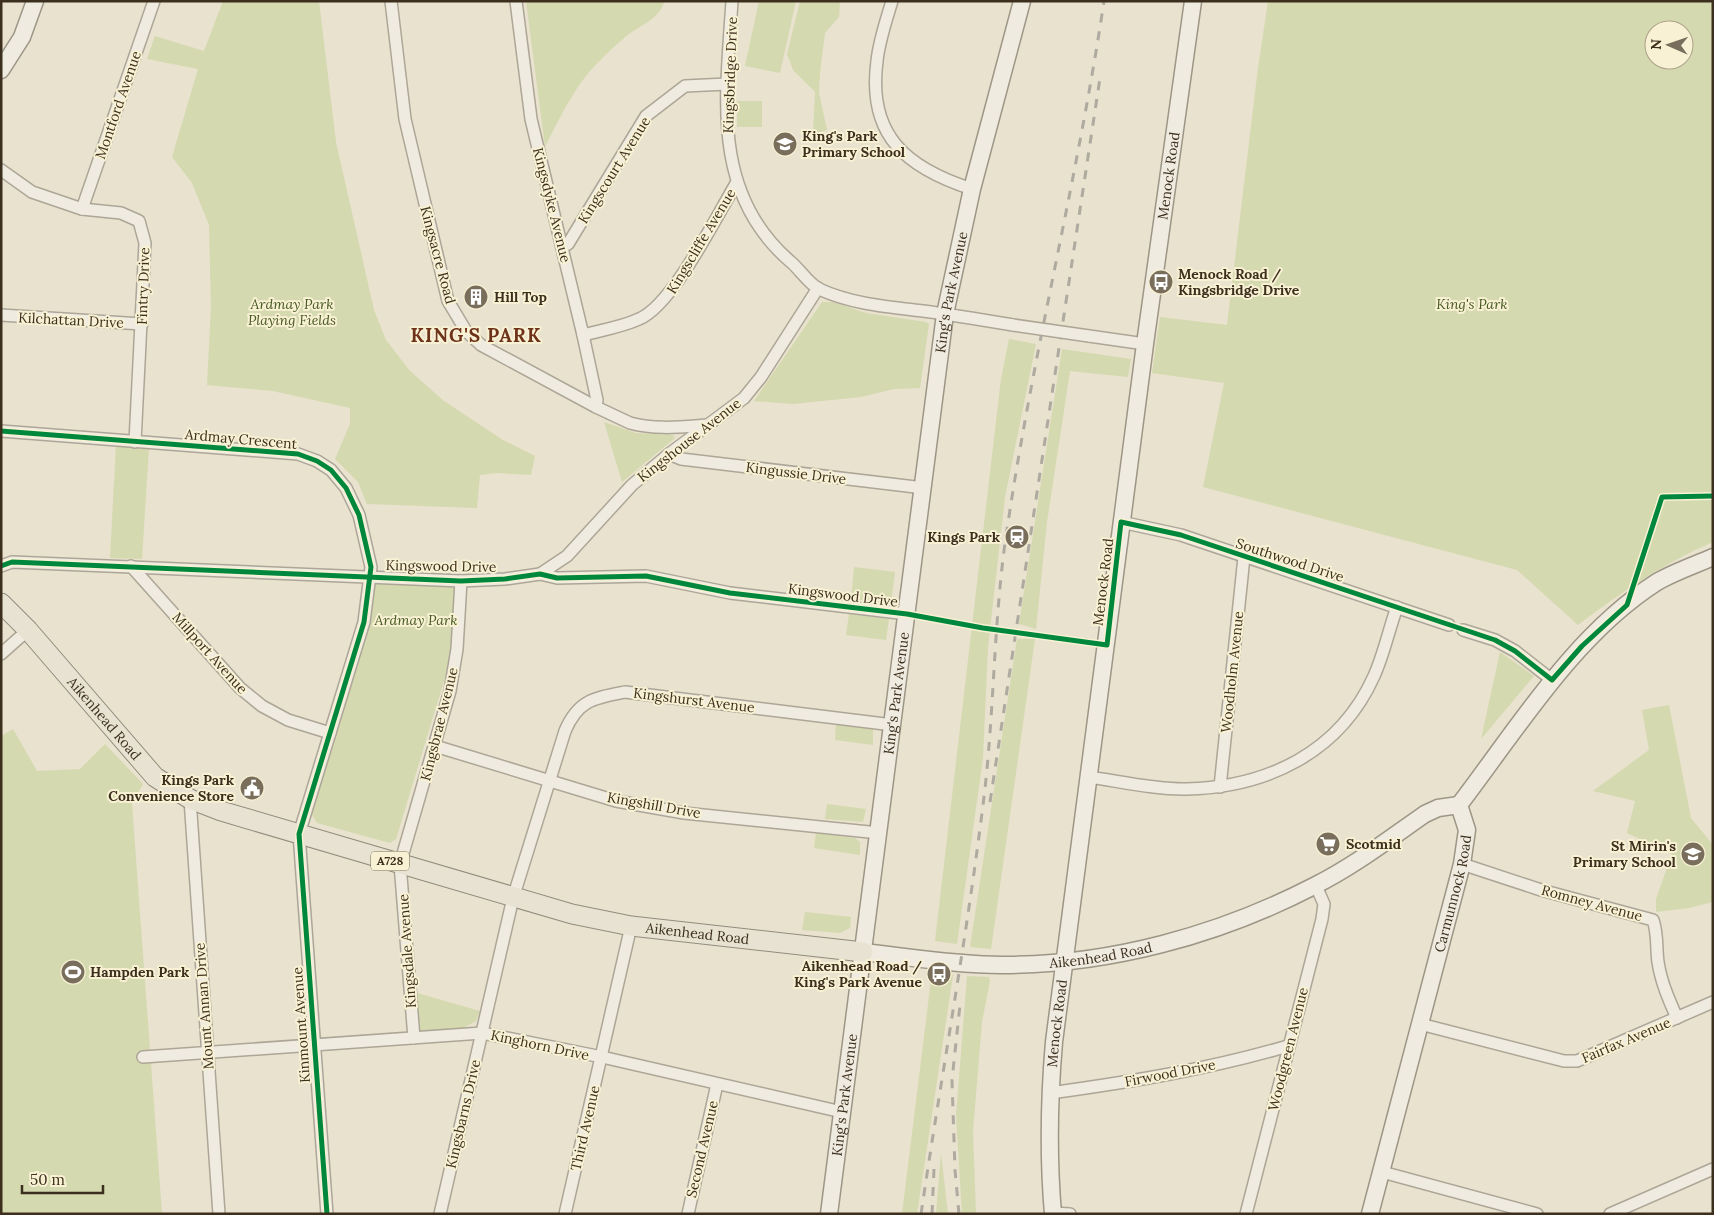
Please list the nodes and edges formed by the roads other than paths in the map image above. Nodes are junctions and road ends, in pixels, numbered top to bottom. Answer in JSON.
{"nodes":[{"id":1,"x":36,"y":1,"type":"edge"},
{"id":2,"x":154,"y":1,"type":"edge"},
{"id":3,"x":391,"y":1,"type":"edge"},
{"id":4,"x":516,"y":1,"type":"edge"},
{"id":5,"x":732,"y":1,"type":"edge"},
{"id":6,"x":892,"y":1,"type":"edge"},
{"id":7,"x":1022,"y":1,"type":"edge"},
{"id":8,"x":1193,"y":1,"type":"edge"},
{"id":9,"x":1,"y":70,"type":"edge"},
{"id":10,"x":727,"y":84,"type":"junction"},
{"id":11,"x":1,"y":170,"type":"edge"},
{"id":12,"x":737,"y":182,"type":"junction"},
{"id":13,"x":972,"y":189,"type":"junction"},
{"id":14,"x":82,"y":209,"type":"junction"},
{"id":15,"x":562,"y":246,"type":"junction"},
{"id":16,"x":818,"y":288,"type":"junction"},
{"id":17,"x":945,"y":314,"type":"junction"},
{"id":18,"x":1,"y":316,"type":"edge"},
{"id":19,"x":142,"y":324,"type":"junction"},
{"id":20,"x":584,"y":335,"type":"junction"},
{"id":21,"x":1145,"y":344,"type":"junction"},
{"id":22,"x":596,"y":407,"type":"junction"},
{"id":23,"x":707,"y":425,"type":"junction"},
{"id":24,"x":1,"y":431,"type":"edge"},
{"id":25,"x":135,"y":442,"type":"junction"},
{"id":26,"x":669,"y":454,"type":"junction"},
{"id":27,"x":924,"y":488,"type":"junction"},
{"id":28,"x":1122,"y":522,"type":"junction"},
{"id":29,"x":1244,"y":557,"type":"junction"},
{"id":30,"x":1713,"y":557,"type":"edge"},
{"id":31,"x":1,"y":566,"type":"edge"},
{"id":32,"x":131,"y":566,"type":"junction"},
{"id":33,"x":540,"y":574,"type":"junction"},
{"id":34,"x":371,"y":575,"type":"junction"},
{"id":35,"x":461,"y":581,"type":"junction"},
{"id":36,"x":1,"y":603,"type":"edge"},
{"id":37,"x":1396,"y":607,"type":"junction"},
{"id":38,"x":907,"y":614,"type":"junction"},
{"id":39,"x":1450,"y":625,"type":"dead end"},
{"id":40,"x":28,"y":630,"type":"junction"},
{"id":41,"x":1463,"y":630,"type":"dead end"},
{"id":42,"x":1,"y":654,"type":"edge"},
{"id":43,"x":1552,"y":680,"type":"junction"},
{"id":44,"x":893,"y":725,"type":"junction"},
{"id":45,"x":330,"y":733,"type":"junction"},
{"id":46,"x":435,"y":746,"type":"junction"},
{"id":47,"x":1088,"y":777,"type":"junction"},
{"id":48,"x":549,"y":780,"type":"junction"},
{"id":49,"x":1220,"y":787,"type":"junction"},
{"id":50,"x":190,"y":799,"type":"junction"},
{"id":51,"x":1459,"y":805,"type":"junction"},
{"id":52,"x":878,"y":833,"type":"junction"},
{"id":53,"x":299,"y":834,"type":"junction"},
{"id":54,"x":400,"y":864,"type":"junction"},
{"id":55,"x":1462,"y":864,"type":"junction"},
{"id":56,"x":1316,"y":886,"type":"junction"},
{"id":57,"x":513,"y":898,"type":"junction"},
{"id":58,"x":631,"y":926,"type":"junction"},
{"id":59,"x":863,"y":952,"type":"junction"},
{"id":60,"x":1065,"y":960,"type":"junction"},
{"id":61,"x":1713,"y":1002,"type":"edge"},
{"id":62,"x":1677,"y":1018,"type":"junction"},
{"id":63,"x":1420,"y":1024,"type":"junction"},
{"id":64,"x":482,"y":1032,"type":"junction"},
{"id":65,"x":414,"y":1038,"type":"junction"},
{"id":66,"x":314,"y":1046,"type":"junction"},
{"id":67,"x":1288,"y":1046,"type":"junction"},
{"id":68,"x":207,"y":1053,"type":"junction"},
{"id":69,"x":143,"y":1057,"type":"dead end"},
{"id":70,"x":602,"y":1057,"type":"junction"},
{"id":71,"x":717,"y":1084,"type":"junction"},
{"id":72,"x":1050,"y":1093,"type":"junction"},
{"id":73,"x":842,"y":1112,"type":"junction"},
{"id":74,"x":1713,"y":1169,"type":"edge"},
{"id":75,"x":1382,"y":1172,"type":"junction"},
{"id":76,"x":1053,"y":1213,"type":"edge"},
{"id":77,"x":219,"y":1214,"type":"edge"},
{"id":78,"x":326,"y":1214,"type":"edge"},
{"id":79,"x":440,"y":1214,"type":"edge"},
{"id":80,"x":565,"y":1214,"type":"edge"},
{"id":81,"x":688,"y":1214,"type":"edge"},
{"id":82,"x":829,"y":1214,"type":"edge"},
{"id":83,"x":1070,"y":1214,"type":"edge"},
{"id":84,"x":1246,"y":1214,"type":"edge"},
{"id":85,"x":1370,"y":1214,"type":"edge"},
{"id":86,"x":1537,"y":1214,"type":"edge"},
{"id":87,"x":1610,"y":1214,"type":"edge"}],
"edges":[{"from":1,"to":9,"type":"main road"},
{"from":2,"to":14,"type":"street","name":"Montford Avenue"},
{"from":3,"to":22,"type":"street","name":"Kingsacre Road"},
{"from":4,"to":15,"type":"street","name":"Kingsdyke Avenue"},
{"from":5,"to":10,"type":"street","name":"Kingsbridge Drive"},
{"from":6,"to":13,"type":"street"},
{"from":7,"to":13,"type":"main road","name":"King's Park Avenue"},
{"from":8,"to":21,"type":"main road","name":"Menock Road"},
{"from":10,"to":12,"type":"street","name":"Kingsbridge Drive"},
{"from":10,"to":15,"type":"street","name":"Kingscourt Avenue"},
{"from":11,"to":14,"type":"street","name":"Fintry Drive"},
{"from":12,"to":16,"type":"street","name":"Kingsbridge Drive"},
{"from":12,"to":20,"type":"street","name":"Kingscliffe Avenue"},
{"from":13,"to":17,"type":"main road","name":"King's Park Avenue"},
{"from":14,"to":19,"type":"street","name":"Fintry Drive"},
{"from":15,"to":20,"type":"street","name":"Kingsdyke Avenue"},
{"from":16,"to":17,"type":"street","name":"Kingsbridge Drive"},
{"from":16,"to":23,"type":"street","name":"Kingshouse Avenue"},
{"from":17,"to":21,"type":"street","name":"Kingsbridge Drive","bridge":true},
{"from":17,"to":27,"type":"main road","name":"King's Park Avenue"},
{"from":18,"to":19,"type":"street","name":"Kilchattan Drive"},
{"from":19,"to":25,"type":"street","name":"Fintry Drive"},
{"from":20,"to":22,"type":"street","name":"Kingsdyke Avenue"},
{"from":21,"to":28,"type":"main road","name":"Menock Road"},
{"from":22,"to":23,"type":"street","name":"Kingsacre Road"},
{"from":23,"to":26,"type":"street","name":"Kingshouse Avenue"},
{"from":24,"to":25,"type":"street","name":"Ardmay Crescent"},
{"from":25,"to":34,"type":"street","name":"Ardmay Crescent"},
{"from":26,"to":27,"type":"street","name":"Kingussie Drive"},
{"from":26,"to":33,"type":"street","name":"Kingshouse Avenue"},
{"from":27,"to":38,"type":"main road","name":"King's Park Avenue"},
{"from":28,"to":29,"type":"street","name":"Southwood Drive"},
{"from":28,"to":47,"type":"main road","name":"Menock Road"},
{"from":29,"to":37,"type":"street","name":"Southwood Drive"},
{"from":29,"to":49,"type":"street","name":"Woodholm Avenue"},
{"from":30,"to":43,"type":"main road"},
{"from":31,"to":32,"type":"street","name":"Kingswood Drive"},
{"from":32,"to":34,"type":"street","name":"Kingswood Drive"},
{"from":32,"to":45,"type":"street","name":"Millport Avenue"},
{"from":33,"to":35,"type":"street","name":"Kingswood Drive"},
{"from":33,"to":38,"type":"street","name":"Kingswood Drive"},
{"from":34,"to":35,"type":"street","name":"Kingswood Drive"},
{"from":34,"to":45,"type":"street","name":"Ardmay Crescent"},
{"from":35,"to":46,"type":"street","name":"Kingsbrae Avenue"},
{"from":36,"to":40,"type":"main road","name":"Aikenhead Road","number":"A728"},
{"from":37,"to":39,"type":"street","name":"Southwood Drive"},
{"from":37,"to":49,"type":"street"},
{"from":38,"to":44,"type":"main road","name":"King's Park Avenue"},
{"from":40,"to":42,"type":"street"},
{"from":40,"to":50,"type":"main road","name":"Aikenhead Road","number":"A728"},
{"from":41,"to":43,"type":"street"},
{"from":43,"to":51,"type":"main road"},
{"from":44,"to":48,"type":"street","name":"Kingshurst Avenue"},
{"from":44,"to":52,"type":"main road","name":"King's Park Avenue"},
{"from":45,"to":53,"type":"street","name":"Ardmay Crescent"},
{"from":46,"to":48,"type":"street","name":"Kingshill Drive"},
{"from":46,"to":54,"type":"street","name":"Kingsbrae Avenue"},
{"from":47,"to":49,"type":"street"},
{"from":47,"to":60,"type":"main road","name":"Menock Road"},
{"from":48,"to":52,"type":"street","name":"Kingshill Drive"},
{"from":48,"to":57,"type":"street","name":"Kingshurst Avenue"},
{"from":50,"to":53,"type":"main road","name":"Aikenhead Road","number":"A728"},
{"from":50,"to":68,"type":"street","name":"Mount Annan Drive"},
{"from":51,"to":55,"type":"main road","name":"Carmunnock Road"},
{"from":51,"to":56,"type":"main road","name":"Aikenhead Road"},
{"from":52,"to":59,"type":"main road","name":"King's Park Avenue"},
{"from":53,"to":54,"type":"main road","name":"Aikenhead Road","number":"A728"},
{"from":53,"to":66,"type":"street","name":"Kinmount Avenue"},
{"from":54,"to":57,"type":"main road","name":"Aikenhead Road","number":"A728"},
{"from":54,"to":65,"type":"street","name":"Kingsdale Avenue"},
{"from":55,"to":62,"type":"street","name":"Romney Avenue"},
{"from":55,"to":63,"type":"main road","name":"Carmunnock Road"},
{"from":56,"to":60,"type":"main road","name":"Aikenhead Road"},
{"from":56,"to":67,"type":"street","name":"Woodgreen Avenue"},
{"from":57,"to":58,"type":"main road","name":"Aikenhead Road","number":"A728"},
{"from":57,"to":64,"type":"street","name":"Kingsbarns Drive"},
{"from":58,"to":59,"type":"main road","name":"Aikenhead Road","number":"A728"},
{"from":58,"to":70,"type":"street","name":"Third Avenue"},
{"from":59,"to":60,"type":"main road","name":"Aikenhead Road"},
{"from":59,"to":73,"type":"main road","name":"King's Park Avenue"},
{"from":60,"to":72,"type":"main road","name":"Menock Road"},
{"from":61,"to":62,"type":"street","name":"Fairfax Avenue"},
{"from":62,"to":63,"type":"street","name":"Fairfax Avenue"},
{"from":63,"to":75,"type":"main road","name":"Carmunnock Road"},
{"from":64,"to":65,"type":"street","name":"Kinghorn Drive"},
{"from":64,"to":70,"type":"street","name":"Kinghorn Drive"},
{"from":64,"to":79,"type":"street","name":"Kingsbarns Drive"},
{"from":65,"to":66,"type":"street","name":"Kinghorn Drive"},
{"from":66,"to":68,"type":"street","name":"Kinghorn Drive"},
{"from":66,"to":78,"type":"street","name":"Kinmount Avenue"},
{"from":67,"to":72,"type":"street","name":"Firwood Drive"},
{"from":67,"to":84,"type":"street","name":"Woodgreen Avenue"},
{"from":68,"to":69,"type":"street","name":"Kinghorn Drive"},
{"from":68,"to":77,"type":"street","name":"Mount Annan Drive"},
{"from":70,"to":71,"type":"street","name":"Kinghorn Drive"},
{"from":70,"to":80,"type":"street","name":"Third Avenue"},
{"from":71,"to":73,"type":"street","name":"Kinghorn Drive"},
{"from":71,"to":81,"type":"street","name":"Second Avenue"},
{"from":72,"to":76,"type":"main road","name":"Menock Road"},
{"from":73,"to":82,"type":"main road","name":"King's Park Avenue"},
{"from":74,"to":87,"type":"street"},
{"from":75,"to":85,"type":"main road","name":"Carmunnock Road"},
{"from":75,"to":86,"type":"street"},
{"from":76,"to":83,"type":"street"}]}
